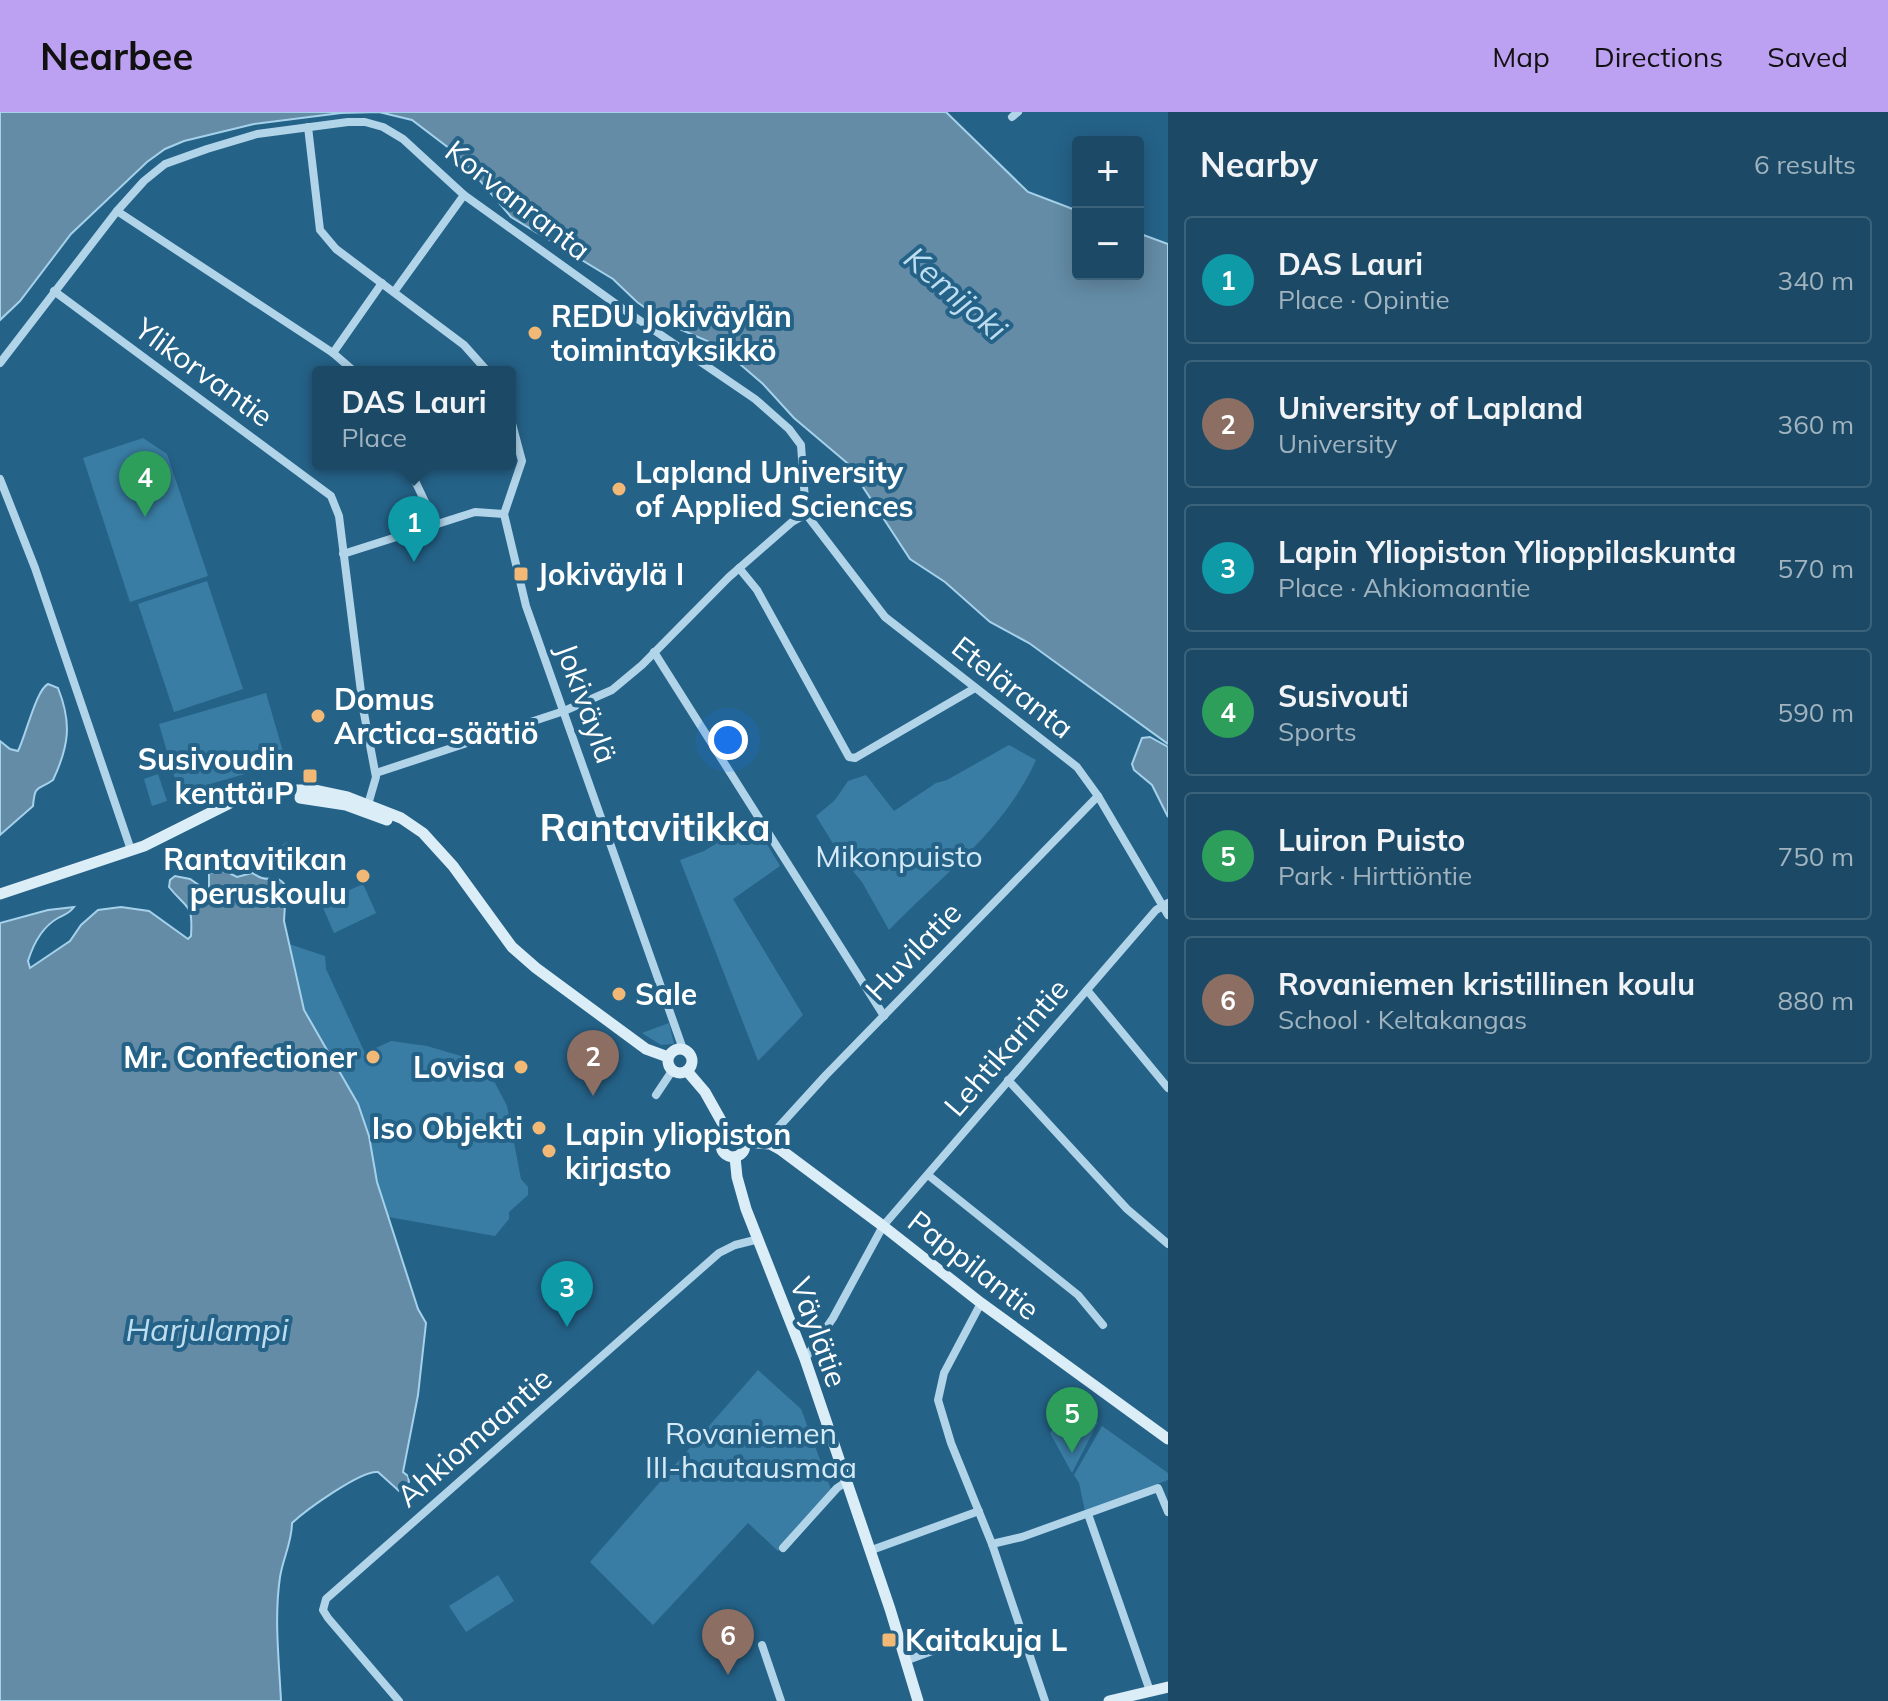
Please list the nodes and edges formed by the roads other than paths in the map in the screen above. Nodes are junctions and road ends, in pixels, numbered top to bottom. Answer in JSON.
{"nodes":[{"id":1,"x":308,"y":127,"type":"junction"},
{"id":2,"x":464,"y":195,"type":"junction"},
{"id":3,"x":117,"y":211,"type":"junction"},
{"id":4,"x":382,"y":283,"type":"junction"},
{"id":5,"x":54,"y":291,"type":"junction"},
{"id":6,"x":394,"y":292,"type":"junction"},
{"id":7,"x":333,"y":353,"type":"junction"},
{"id":8,"x":0,"y":363,"type":"edge"},
{"id":9,"x":348,"y":366,"type":"edge"},
{"id":10,"x":483,"y":366,"type":"edge"},
{"id":11,"x":516,"y":438,"type":"edge"},
{"id":12,"x":410,"y":470,"type":"edge"},
{"id":13,"x":0,"y":479,"type":"edge"},
{"id":14,"x":504,"y":514,"type":"junction"},
{"id":15,"x":806,"y":514,"type":"junction"},
{"id":16,"x":436,"y":525,"type":"junction"},
{"id":17,"x":343,"y":554,"type":"junction"},
{"id":18,"x":739,"y":568,"type":"junction"},
{"id":19,"x":654,"y":652,"type":"junction"},
{"id":20,"x":975,"y":688,"type":"junction"},
{"id":21,"x":564,"y":711,"type":"junction"},
{"id":22,"x":376,"y":773,"type":"junction"},
{"id":23,"x":1098,"y":796,"type":"junction"},
{"id":24,"x":368,"y":807,"type":"junction"},
{"id":25,"x":131,"y":850,"type":"junction"},
{"id":26,"x":0,"y":894,"type":"edge"},
{"id":27,"x":1165,"y":904,"type":"edge"},
{"id":28,"x":1168,"y":915,"type":"edge"},
{"id":29,"x":1087,"y":990,"type":"junction"},
{"id":30,"x":884,"y":1016,"type":"junction"},
{"id":31,"x":683,"y":1049,"type":"junction"},
{"id":32,"x":668,"y":1057,"type":"junction"},
{"id":33,"x":672,"y":1071,"type":"junction"},
{"id":34,"x":687,"y":1071,"type":"junction"},
{"id":35,"x":1008,"y":1080,"type":"junction"},
{"id":36,"x":1168,"y":1088,"type":"edge"},
{"id":37,"x":656,"y":1095,"type":"dead end"},
{"id":38,"x":728,"y":1133,"type":"junction"},
{"id":39,"x":745,"y":1142,"type":"junction"},
{"id":40,"x":770,"y":1144,"type":"junction"},
{"id":41,"x":735,"y":1157,"type":"junction"},
{"id":42,"x":928,"y":1175,"type":"junction"},
{"id":43,"x":883,"y":1226,"type":"junction"},
{"id":44,"x":759,"y":1239,"type":"junction"},
{"id":45,"x":1168,"y":1244,"type":"edge"},
{"id":46,"x":981,"y":1303,"type":"junction"},
{"id":47,"x":1103,"y":1325,"type":"dead end"},
{"id":48,"x":805,"y":1359,"type":"junction"},
{"id":49,"x":1168,"y":1439,"type":"edge"},
{"id":50,"x":846,"y":1482,"type":"junction"},
{"id":51,"x":979,"y":1511,"type":"junction"},
{"id":52,"x":1168,"y":1512,"type":"edge"},
{"id":53,"x":1088,"y":1514,"type":"junction"},
{"id":54,"x":992,"y":1544,"type":"junction"},
{"id":55,"x":783,"y":1548,"type":"dead end"},
{"id":56,"x":869,"y":1551,"type":"junction"},
{"id":57,"x":965,"y":1639,"type":"dead end"},
{"id":58,"x":762,"y":1645,"type":"dead end"},
{"id":59,"x":905,"y":1661,"type":"junction"},
{"id":60,"x":1168,"y":1687,"type":"edge"},
{"id":61,"x":1150,"y":1691,"type":"junction"},
{"id":62,"x":399,"y":1701,"type":"edge"},
{"id":63,"x":781,"y":1701,"type":"edge"},
{"id":64,"x":915,"y":1701,"type":"edge"},
{"id":65,"x":1045,"y":1701,"type":"edge"},
{"id":66,"x":1109,"y":1701,"type":"edge"}],
"edges":[{"from":1,"to":2,"type":"street","name":"Korvanranta"},
{"from":1,"to":3,"type":"street","name":"Korvanranta"},
{"from":1,"to":4,"type":"street"},
{"from":2,"to":6,"type":"street"},
{"from":2,"to":15,"type":"street","name":"Korvanranta"},
{"from":3,"to":5,"type":"street","name":"Korvanranta"},
{"from":3,"to":7,"type":"street"},
{"from":4,"to":6,"type":"street"},
{"from":4,"to":7,"type":"street"},
{"from":5,"to":8,"type":"street","name":"Korvanranta"},
{"from":5,"to":17,"type":"street","name":"Ylikorvantie"},
{"from":6,"to":10,"type":"street"},
{"from":7,"to":9,"type":"street"},
{"from":11,"to":14,"type":"street"},
{"from":12,"to":16,"type":"street"},
{"from":13,"to":25,"type":"street"},
{"from":14,"to":16,"type":"street"},
{"from":14,"to":21,"type":"street","name":"Jokiväylä"},
{"from":15,"to":18,"type":"street"},
{"from":15,"to":20,"type":"street","name":"Eteläranta"},
{"from":16,"to":17,"type":"street"},
{"from":17,"to":22,"type":"street","name":"Ylikorvantie"},
{"from":18,"to":19,"type":"street"},
{"from":18,"to":20,"type":"street"},
{"from":19,"to":21,"type":"street"},
{"from":19,"to":30,"type":"street"},
{"from":20,"to":23,"type":"street","name":"Eteläranta"},
{"from":21,"to":22,"type":"street"},
{"from":21,"to":31,"type":"street","name":"Jokiväylä"},
{"from":22,"to":24,"type":"street"},
{"from":23,"to":27,"type":"street","name":"Eteläranta"},
{"from":23,"to":30,"type":"street","name":"Huvilatie"},
{"from":24,"to":25,"type":"street"},
{"from":24,"to":32,"type":"street"},
{"from":25,"to":26,"type":"street"},
{"from":27,"to":28,"type":"street","name":"Eteläranta"},
{"from":27,"to":29,"type":"street","name":"Lehtikarintie"},
{"from":29,"to":35,"type":"street","name":"Lehtikarintie"},
{"from":29,"to":36,"type":"street"},
{"from":30,"to":40,"type":"street","name":"Huvilatie"},
{"from":31,"to":32,"type":"street"},
{"from":31,"to":34,"type":"street"},
{"from":32,"to":33,"type":"street"},
{"from":33,"to":34,"type":"street"},
{"from":33,"to":37,"type":"street"},
{"from":34,"to":38,"type":"street"},
{"from":35,"to":42,"type":"street","name":"Lehtikarintie"},
{"from":35,"to":45,"type":"street"},
{"from":38,"to":39,"type":"street"},
{"from":38,"to":41,"type":"street"},
{"from":39,"to":40,"type":"street"},
{"from":39,"to":41,"type":"street"},
{"from":40,"to":43,"type":"street","name":"Pappilantie"},
{"from":41,"to":44,"type":"street","name":"Väylätie"},
{"from":42,"to":43,"type":"street","name":"Lehtikarintie"},
{"from":42,"to":47,"type":"street"},
{"from":43,"to":46,"type":"street","name":"Pappilantie"},
{"from":43,"to":48,"type":"street","name":"Lehtikarintie"},
{"from":44,"to":48,"type":"street","name":"Väylätie"},
{"from":44,"to":62,"type":"street","name":"Ahkiomaantie"},
{"from":46,"to":49,"type":"street","name":"Pappilantie"},
{"from":46,"to":51,"type":"street"},
{"from":48,"to":50,"type":"street","name":"Väylätie"},
{"from":50,"to":55,"type":"street"},
{"from":50,"to":56,"type":"street","name":"Väylätie"},
{"from":51,"to":54,"type":"street"},
{"from":51,"to":56,"type":"street"},
{"from":52,"to":53,"type":"street"},
{"from":53,"to":54,"type":"street"},
{"from":53,"to":61,"type":"street"},
{"from":54,"to":65,"type":"street"},
{"from":56,"to":59,"type":"street","name":"Väylätie"},
{"from":57,"to":59,"type":"street"},
{"from":58,"to":63,"type":"street"},
{"from":59,"to":64,"type":"street","name":"Väylätie"},
{"from":60,"to":61,"type":"street"},
{"from":61,"to":66,"type":"street"}]}
